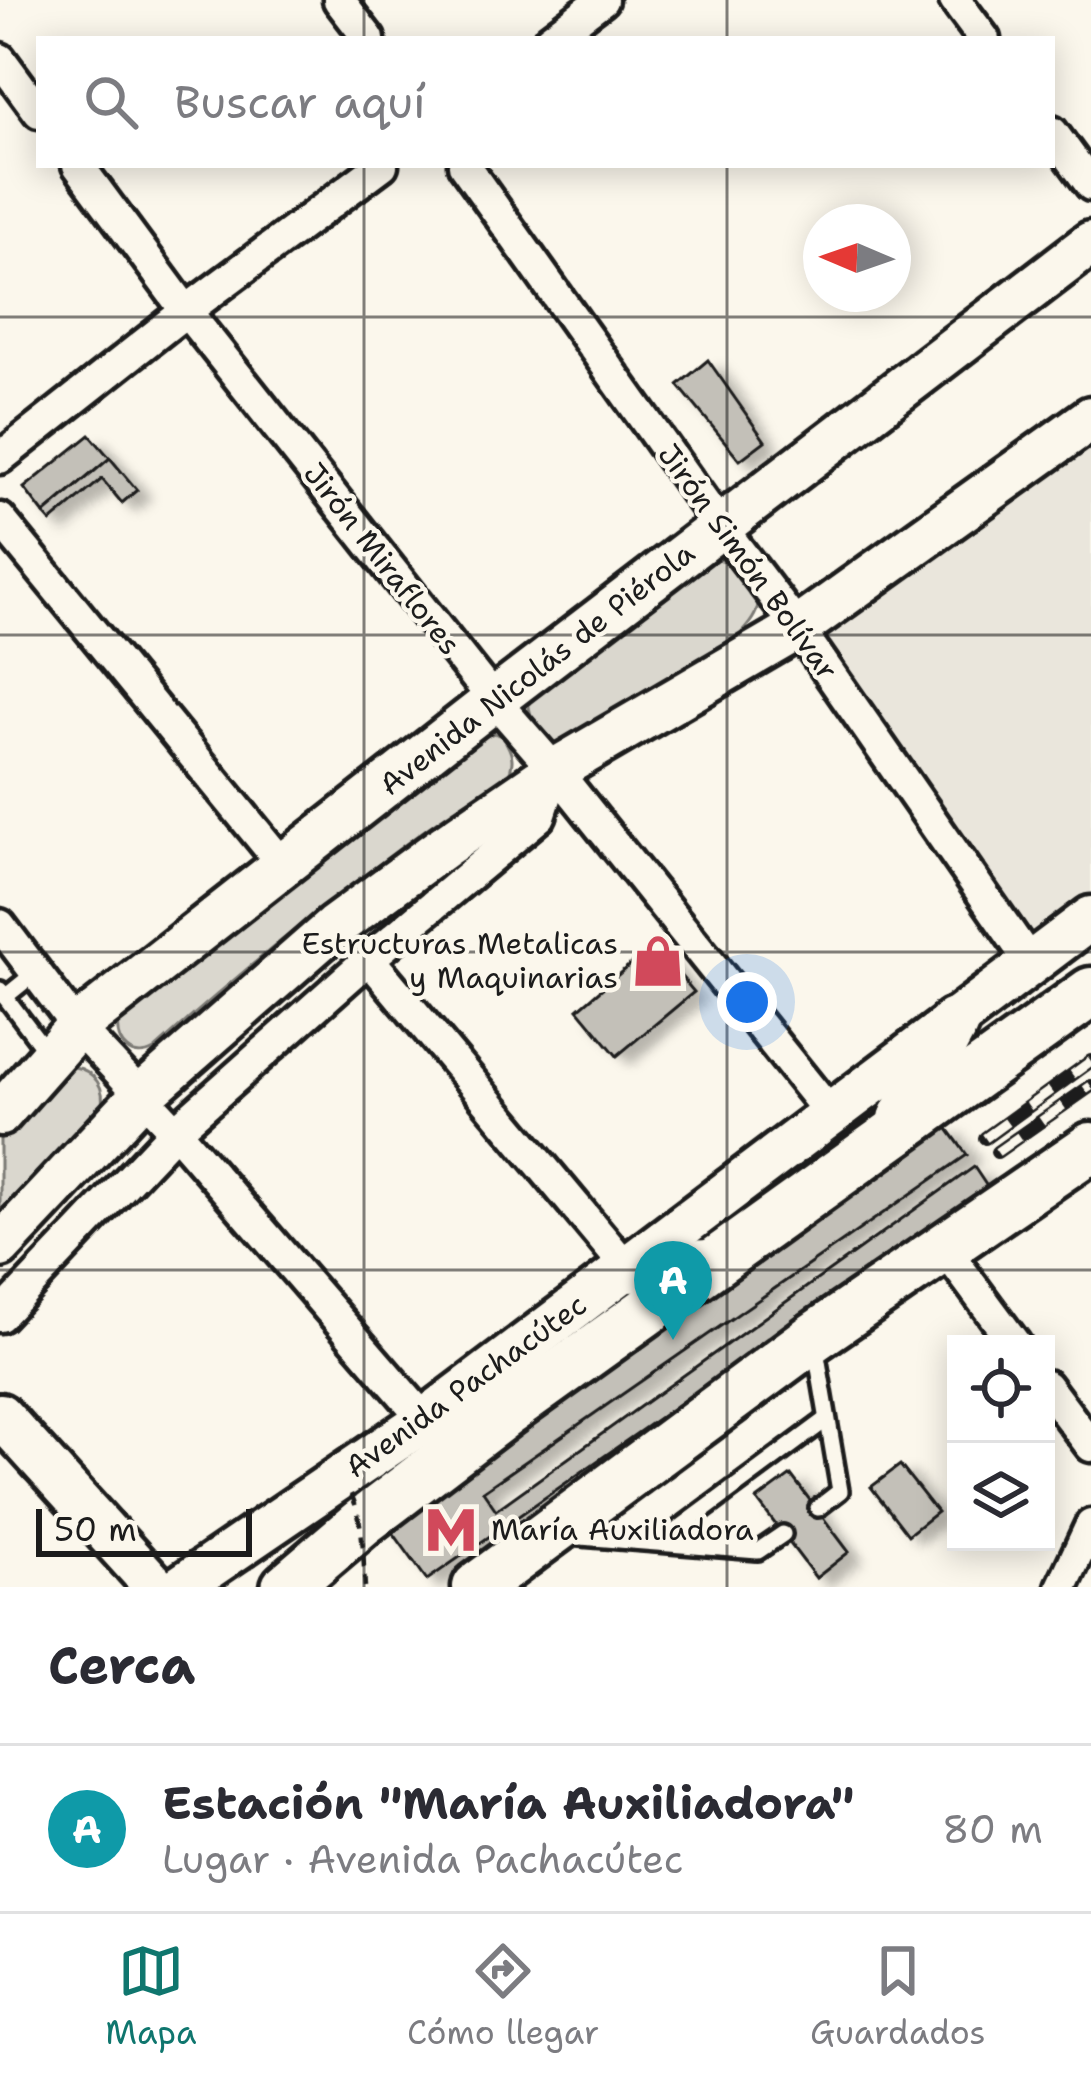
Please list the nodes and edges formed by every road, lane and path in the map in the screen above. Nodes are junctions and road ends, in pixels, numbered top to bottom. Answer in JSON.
{"nodes":[{"id":1,"x":339,"y":0,"type":"edge"},
{"id":2,"x":602,"y":0,"type":"edge"},
{"id":3,"x":955,"y":0,"type":"edge"},
{"id":4,"x":367,"y":36,"type":"edge"},
{"id":5,"x":554,"y":36,"type":"edge"},
{"id":6,"x":982,"y":36,"type":"edge"},
{"id":7,"x":0,"y":59,"type":"edge"},
{"id":8,"x":36,"y":108,"type":"edge"},
{"id":9,"x":1055,"y":136,"type":"edge"},
{"id":10,"x":80,"y":168,"type":"edge"},
{"id":11,"x":378,"y":168,"type":"edge"},
{"id":12,"x":466,"y":168,"type":"edge"},
{"id":13,"x":1091,"y":185,"type":"edge"},
{"id":14,"x":1091,"y":243,"type":"edge"},
{"id":15,"x":186,"y":311,"type":"junction"},
{"id":16,"x":1091,"y":418,"type":"edge"},
{"id":17,"x":0,"y":458,"type":"edge"},
{"id":18,"x":0,"y":518,"type":"edge"},
{"id":19,"x":721,"y":526,"type":"junction"},
{"id":20,"x":798,"y":628,"type":"junction"},
{"id":21,"x":494,"y":700,"type":"junction"},
{"id":22,"x":555,"y":770,"type":"junction"},
{"id":23,"x":283,"y":865,"type":"junction"},
{"id":24,"x":1091,"y":918,"type":"edge"},
{"id":25,"x":0,"y":925,"type":"edge"},
{"id":26,"x":369,"y":959,"type":"junction"},
{"id":27,"x":1030,"y":962,"type":"junction"},
{"id":28,"x":36,"y":972,"type":"junction"},
{"id":29,"x":1091,"y":992,"type":"edge"},
{"id":30,"x":3,"y":994,"type":"edge"},
{"id":31,"x":954,"y":1023,"type":"junction"},
{"id":32,"x":64,"y":1042,"type":"junction"},
{"id":33,"x":140,"y":1096,"type":"junction"},
{"id":34,"x":830,"y":1113,"type":"junction"},
{"id":35,"x":0,"y":1114,"type":"edge"},
{"id":36,"x":175,"y":1131,"type":"junction"},
{"id":37,"x":894,"y":1133,"type":"junction"},
{"id":38,"x":1091,"y":1147,"type":"edge"},
{"id":39,"x":0,"y":1246,"type":"edge"},
{"id":40,"x":944,"y":1248,"type":"junction"},
{"id":41,"x":710,"y":1264,"type":"junction"},
{"id":42,"x":627,"y":1268,"type":"junction"},
{"id":43,"x":0,"y":1316,"type":"edge"},
{"id":44,"x":1008,"y":1335,"type":"edge"},
{"id":45,"x":814,"y":1337,"type":"junction"},
{"id":46,"x":1055,"y":1398,"type":"edge"},
{"id":47,"x":0,"y":1414,"type":"edge"},
{"id":48,"x":827,"y":1419,"type":"junction"},
{"id":49,"x":425,"y":1420,"type":"junction"},
{"id":50,"x":1091,"y":1446,"type":"edge"},
{"id":51,"x":351,"y":1494,"type":"dead end"},
{"id":52,"x":818,"y":1508,"type":"dead end"},
{"id":53,"x":1091,"y":1525,"type":"edge"},
{"id":54,"x":547,"y":1534,"type":"junction"},
{"id":55,"x":783,"y":1534,"type":"dead end"},
{"id":56,"x":661,"y":1542,"type":"junction"},
{"id":57,"x":297,"y":1576,"type":"edge"},
{"id":58,"x":156,"y":1587,"type":"edge"},
{"id":59,"x":180,"y":1587,"type":"edge"},
{"id":60,"x":365,"y":1587,"type":"edge"},
{"id":61,"x":477,"y":1587,"type":"edge"},
{"id":62,"x":1062,"y":1587,"type":"edge"}],
"edges":[{"from":1,"to":4,"type":"street"},
{"from":2,"to":5,"type":"street"},
{"from":3,"to":6,"type":"street"},
{"from":7,"to":8,"type":"street"},
{"from":9,"to":13,"type":"street"},
{"from":10,"to":15,"type":"street","name":"Jirón Miraflores"},
{"from":11,"to":15,"type":"street"},
{"from":12,"to":19,"type":"street","name":"Jirón Simón Bolívar"},
{"from":14,"to":19,"type":"main road","name":"Avenida Nicolás de Piérola"},
{"from":15,"to":17,"type":"street"},
{"from":15,"to":21,"type":"street","name":"Jirón Miraflores"},
{"from":16,"to":20,"type":"main road"},
{"from":18,"to":23,"type":"street"},
{"from":19,"to":20,"type":"street","name":"Jirón Simón Bolívar"},
{"from":19,"to":21,"type":"main road","name":"Avenida Nicolás de Piérola"},
{"from":20,"to":22,"type":"main road"},
{"from":20,"to":27,"type":"street","name":"Jirón Simón Bolívar"},
{"from":21,"to":22,"type":"street","name":"Jirón Miraflores"},
{"from":21,"to":23,"type":"main road","name":"Avenida Nicolás de Piérola"},
{"from":22,"to":26,"type":"street"},
{"from":22,"to":33,"type":"main road"},
{"from":22,"to":34,"type":"street","name":"Jirón Miraflores"},
{"from":23,"to":32,"type":"main road","name":"Avenida Nicolás de Piérola"},
{"from":24,"to":27,"type":"main road","name":"Avenida Pachacútec"},
{"from":25,"to":28,"type":"street"},
{"from":26,"to":36,"type":"street"},
{"from":26,"to":42,"type":"street"},
{"from":27,"to":31,"type":"main road","name":"Avenida Pachacútec"},
{"from":28,"to":30,"type":"lane"},
{"from":28,"to":32,"type":"street"},
{"from":29,"to":37,"type":"main road","name":"Avenida Pachacútec"},
{"from":30,"to":32,"type":"lane"},
{"from":31,"to":34,"type":"main road","name":"Avenida Pachacútec"},
{"from":31,"to":37,"type":"main road"},
{"from":32,"to":33,"type":"street"},
{"from":32,"to":35,"type":"main road","name":"Avenida Nicolás de Piérola"},
{"from":33,"to":36,"type":"street"},
{"from":33,"to":39,"type":"main road"},
{"from":34,"to":42,"type":"main road","name":"Avenida Pachacútec"},
{"from":36,"to":43,"type":"street"},
{"from":36,"to":49,"type":"street"},
{"from":37,"to":41,"type":"main road","name":"Avenida Pachacútec"},
{"from":38,"to":40,"type":"main road"},
{"from":40,"to":44,"type":"street"},
{"from":40,"to":45,"type":"main road"},
{"from":41,"to":42,"type":"main road"},
{"from":41,"to":57,"type":"main road","name":"Avenida Pachacútec"},
{"from":42,"to":49,"type":"main road","name":"Avenida Pachacútec"},
{"from":45,"to":48,"type":"lane"},
{"from":45,"to":54,"type":"main road"},
{"from":46,"to":50,"type":"street"},
{"from":47,"to":58,"type":"main road"},
{"from":48,"to":52,"type":"lane"},
{"from":48,"to":56,"type":"lane"},
{"from":49,"to":59,"type":"main road","name":"Avenida Pachacútec"},
{"from":51,"to":60,"type":"path","bridge":true},
{"from":53,"to":62,"type":"street"},
{"from":54,"to":56,"type":"lane"},
{"from":54,"to":61,"type":"main road"},
{"from":55,"to":56,"type":"lane"}]}
